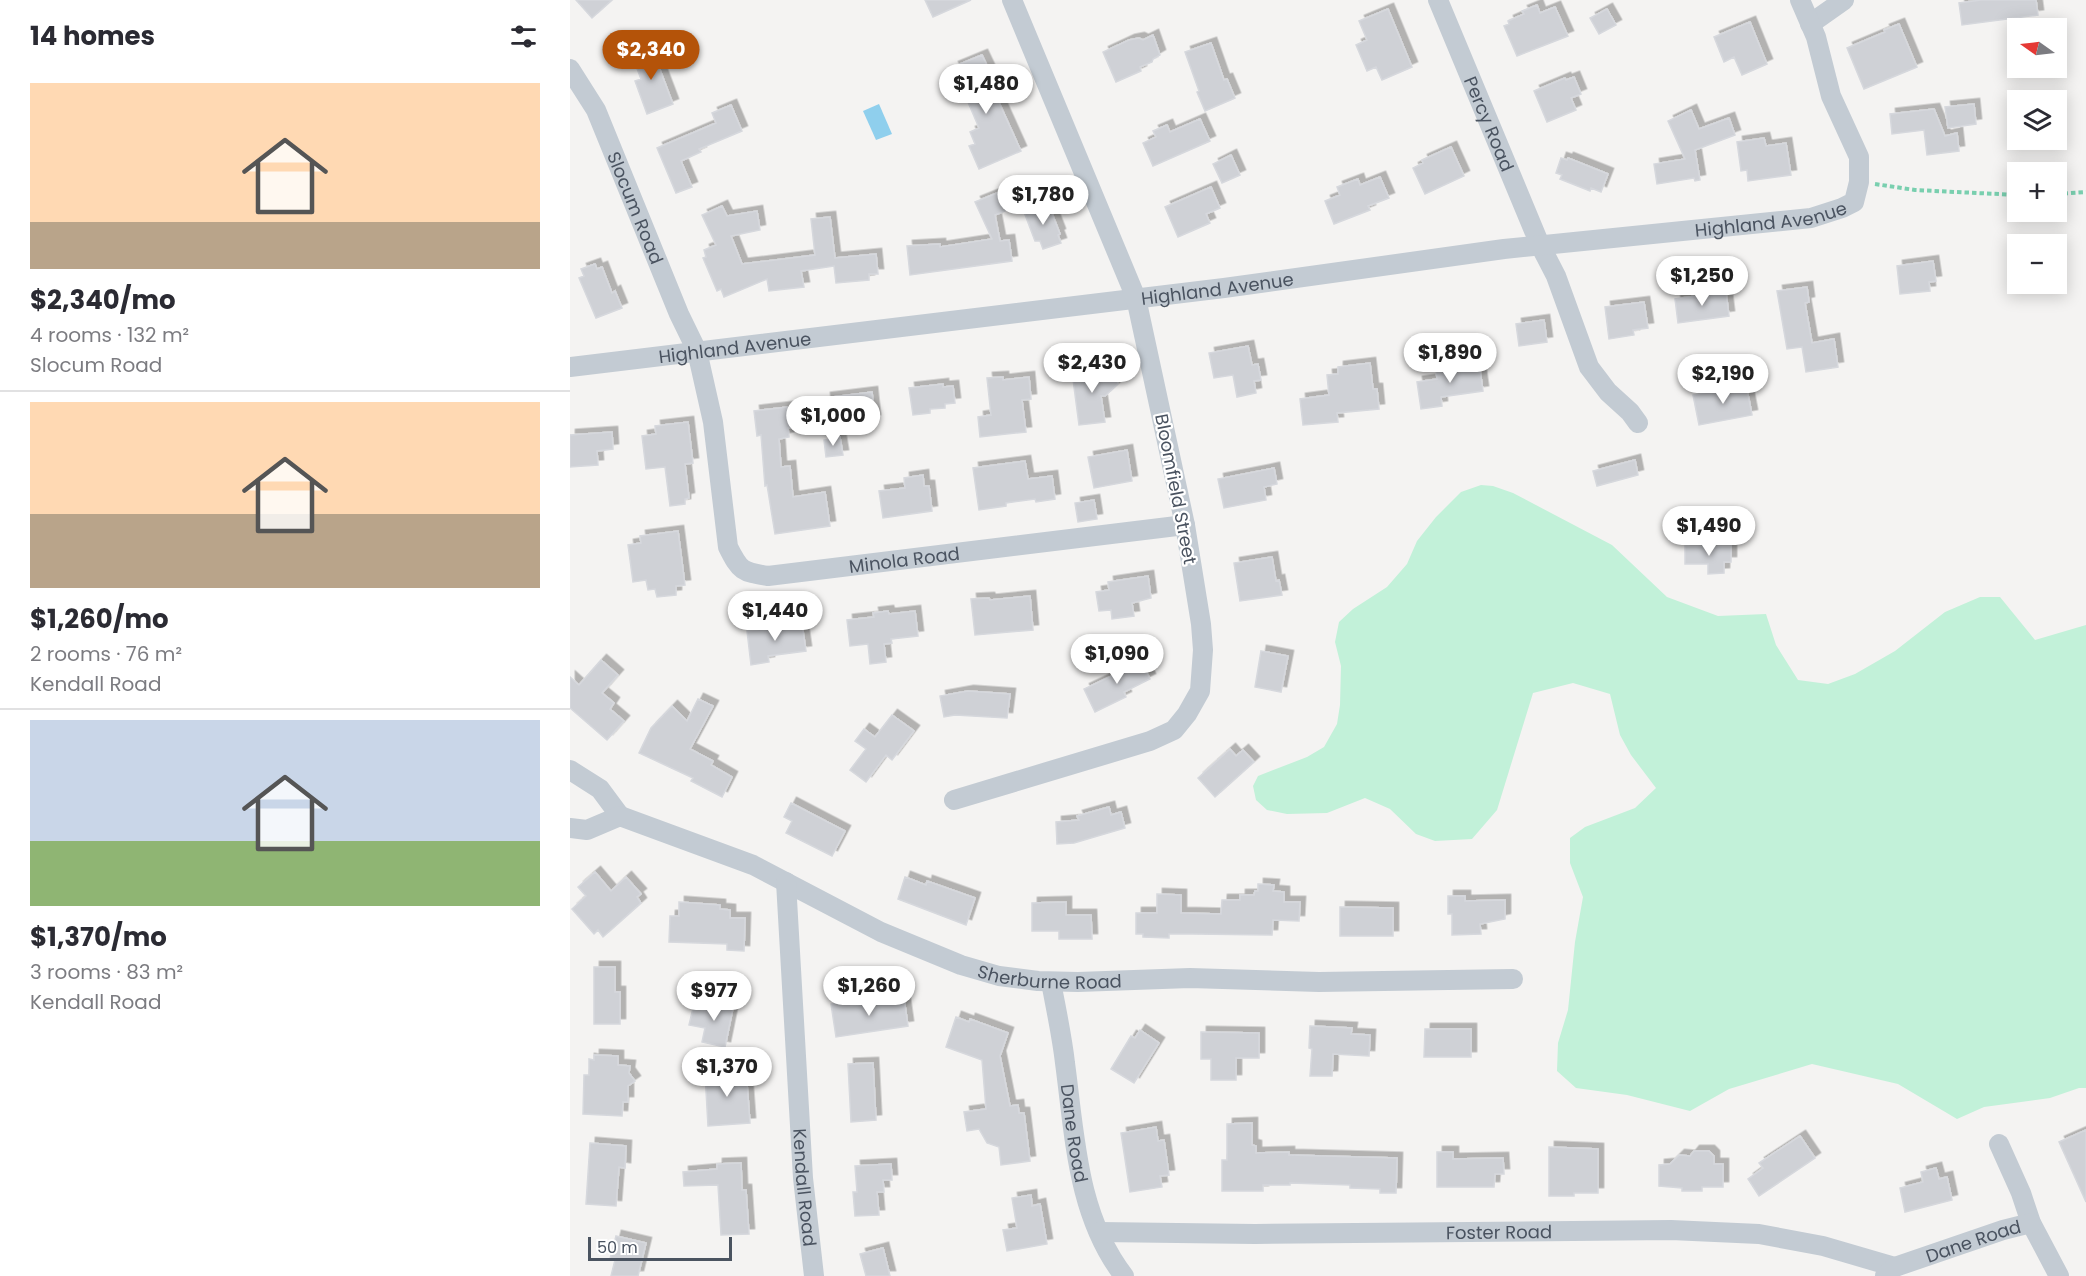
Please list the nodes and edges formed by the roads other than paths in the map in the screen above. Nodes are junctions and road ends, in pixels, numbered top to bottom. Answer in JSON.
{"nodes":[{"id":1,"x":1012,"y":0,"type":"edge"},
{"id":2,"x":1438,"y":0,"type":"edge"},
{"id":3,"x":1800,"y":0,"type":"edge"},
{"id":4,"x":1844,"y":0,"type":"edge"},
{"id":5,"x":1810,"y":24,"type":"junction"},
{"id":6,"x":570,"y":69,"type":"edge"},
{"id":7,"x":1540,"y":245,"type":"junction"},
{"id":8,"x":1136,"y":298,"type":"junction"},
{"id":9,"x":697,"y":351,"type":"junction"},
{"id":10,"x":570,"y":367,"type":"edge"},
{"id":11,"x":1638,"y":423,"type":"dead end"},
{"id":12,"x":1185,"y":525,"type":"junction"},
{"id":13,"x":570,"y":770,"type":"edge"},
{"id":14,"x":954,"y":800,"type":"dead end"},
{"id":15,"x":620,"y":816,"type":"junction"},
{"id":16,"x":570,"y":828,"type":"edge"},
{"id":17,"x":786,"y":882,"type":"junction"},
{"id":18,"x":1513,"y":979,"type":"dead end"},
{"id":19,"x":1051,"y":981,"type":"junction"},
{"id":20,"x":1999,"y":1144,"type":"dead end"},
{"id":21,"x":2031,"y":1224,"type":"junction"},
{"id":22,"x":1099,"y":1232,"type":"junction"},
{"id":23,"x":1890,"y":1271,"type":"edge"},
{"id":24,"x":814,"y":1276,"type":"edge"},
{"id":25,"x":1124,"y":1276,"type":"edge"},
{"id":26,"x":2059,"y":1276,"type":"edge"}],
"edges":[{"from":1,"to":8,"type":"street","name":"Bloomfield Street"},
{"from":2,"to":7,"type":"street","name":"Percy Road"},
{"from":3,"to":5,"type":"street"},
{"from":4,"to":5,"type":"street"},
{"from":5,"to":7,"type":"street","name":"Highland Avenue"},
{"from":6,"to":9,"type":"street","name":"Slocum Road"},
{"from":7,"to":8,"type":"street","name":"Highland Avenue"},
{"from":7,"to":11,"type":"street","name":"Percy Road"},
{"from":8,"to":9,"type":"street","name":"Highland Avenue"},
{"from":8,"to":12,"type":"street","name":"Bloomfield Street"},
{"from":9,"to":10,"type":"street","name":"Highland Avenue"},
{"from":9,"to":12,"type":"street","name":"Minola Road"},
{"from":12,"to":14,"type":"street","name":"Bloomfield Street"},
{"from":13,"to":15,"type":"street"},
{"from":15,"to":16,"type":"street"},
{"from":15,"to":17,"type":"street","name":"Sherburne Road"},
{"from":17,"to":19,"type":"street","name":"Sherburne Road"},
{"from":17,"to":24,"type":"street","name":"Kendall Road"},
{"from":18,"to":19,"type":"street","name":"Sherburne Road"},
{"from":19,"to":22,"type":"street","name":"Dane Road"},
{"from":20,"to":21,"type":"street"},
{"from":21,"to":23,"type":"street","name":"Dane Road"},
{"from":21,"to":26,"type":"street"},
{"from":22,"to":23,"type":"street","name":"Foster Road"},
{"from":22,"to":25,"type":"street","name":"Dane Road"}]}
